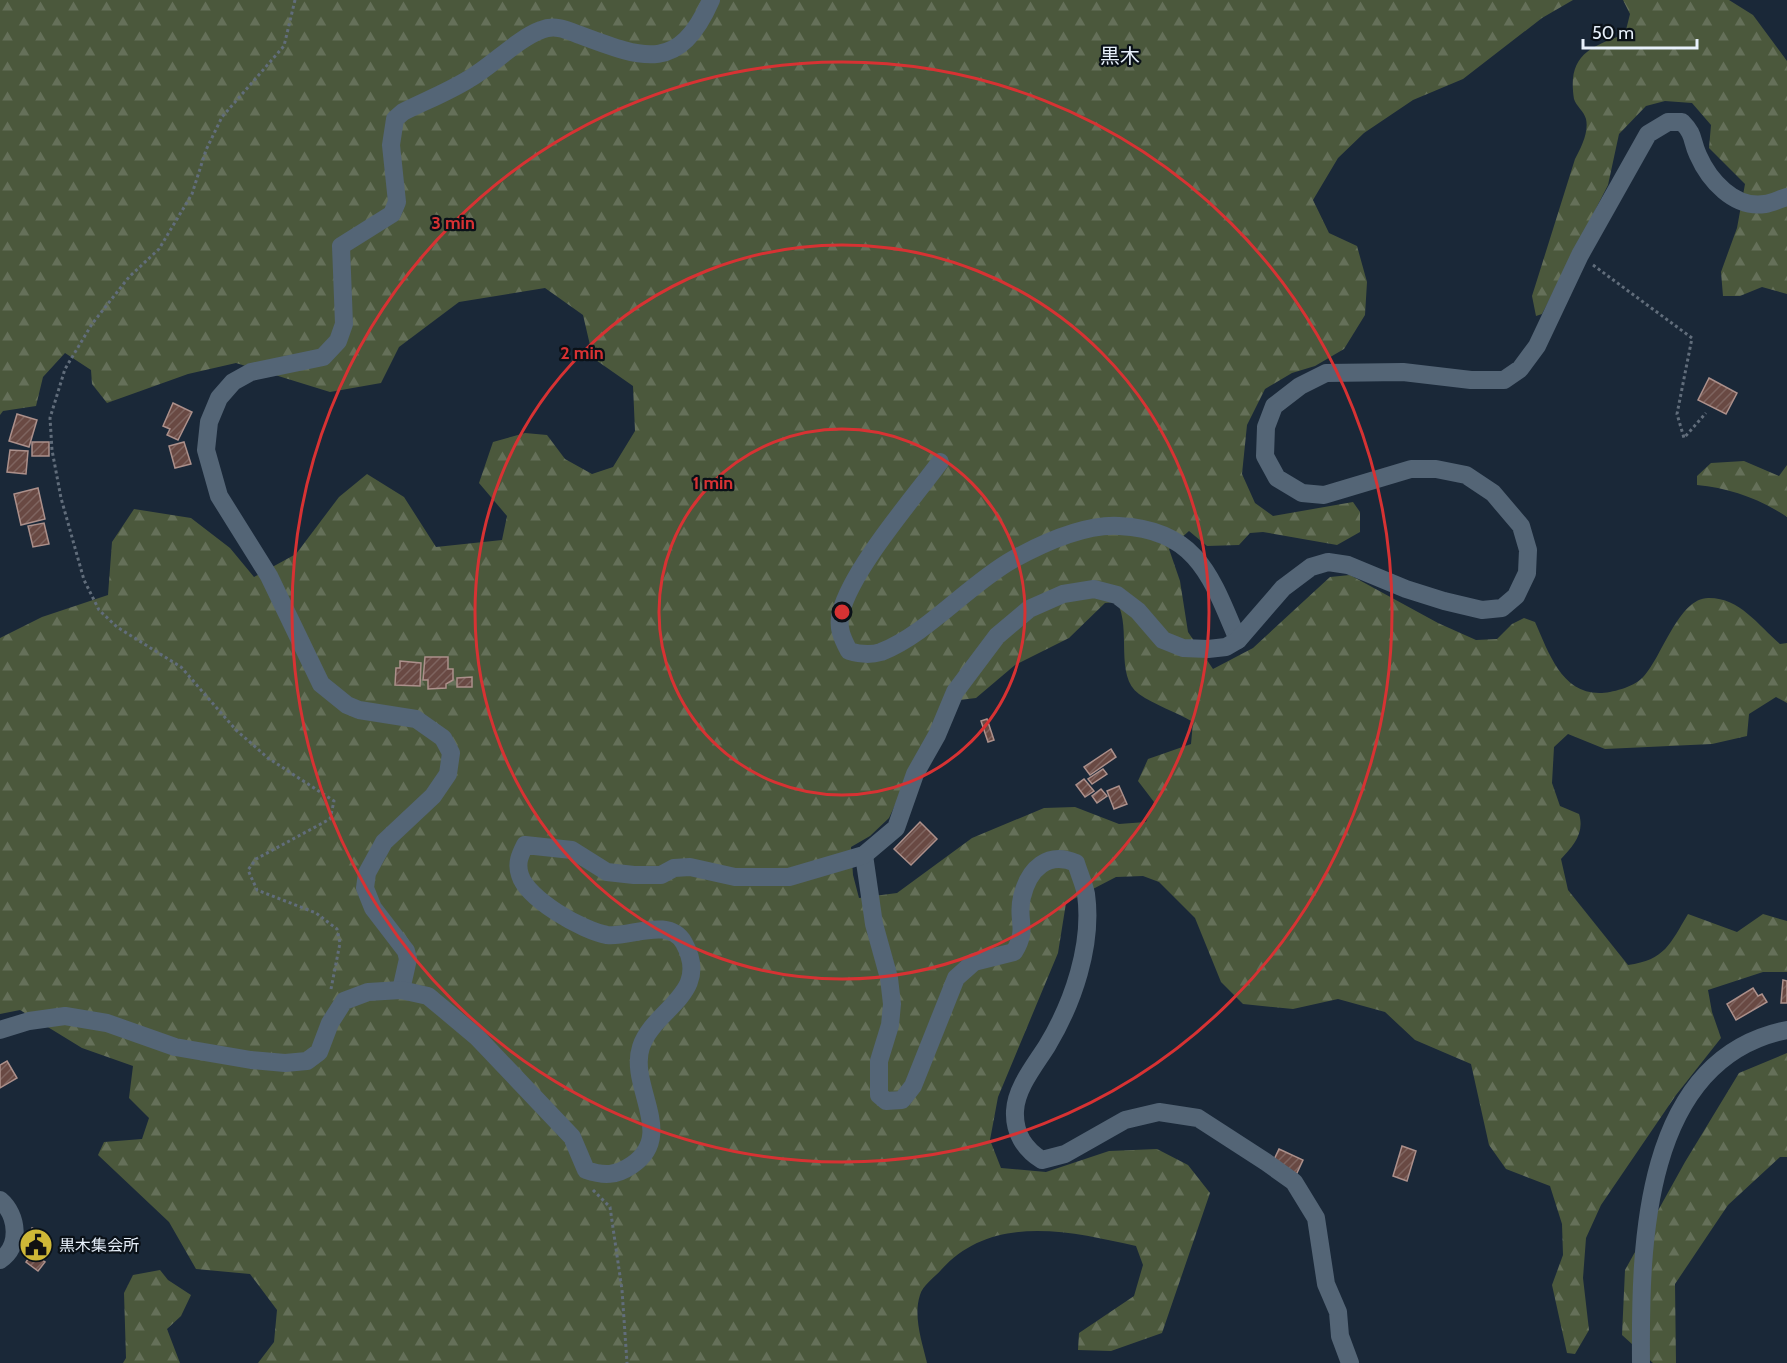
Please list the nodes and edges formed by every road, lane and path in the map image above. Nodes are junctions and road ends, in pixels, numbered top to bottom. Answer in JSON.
{"nodes":[{"id":1,"x":295,"y":0,"type":"edge"},
{"id":2,"x":711,"y":0,"type":"edge"},
{"id":3,"x":1787,"y":197,"type":"edge"},
{"id":4,"x":1580,"y":255,"type":"junction"},
{"id":5,"x":1706,"y":413,"type":"dead end"},
{"id":6,"x":940,"y":462,"type":"dead end"},
{"id":7,"x":1238,"y":639,"type":"junction"},
{"id":8,"x":864,"y":855,"type":"junction"},
{"id":9,"x":400,"y":990,"type":"junction"},
{"id":10,"x":329,"y":995,"type":"dead end"},
{"id":11,"x":0,"y":1030,"type":"edge"},
{"id":12,"x":1787,"y":1030,"type":"edge"},
{"id":13,"x":586,"y":1170,"type":"junction"},
{"id":14,"x":0,"y":1200,"type":"edge"},
{"id":15,"x":0,"y":1260,"type":"edge"},
{"id":16,"x":627,"y":1363,"type":"edge"},
{"id":17,"x":1350,"y":1363,"type":"edge"},
{"id":18,"x":1641,"y":1363,"type":"edge"}],
"edges":[{"from":1,"to":10,"type":"path"},
{"from":2,"to":9,"type":"street"},
{"from":3,"to":4,"type":"street"},
{"from":4,"to":5,"type":"path"},
{"from":4,"to":7,"type":"street"},
{"from":6,"to":7,"type":"street"},
{"from":7,"to":8,"type":"street"},
{"from":8,"to":13,"type":"street"},
{"from":8,"to":17,"type":"street"},
{"from":9,"to":11,"type":"street"},
{"from":9,"to":13,"type":"street"},
{"from":12,"to":18,"type":"street"},
{"from":13,"to":16,"type":"path"},
{"from":14,"to":15,"type":"street"}]}
